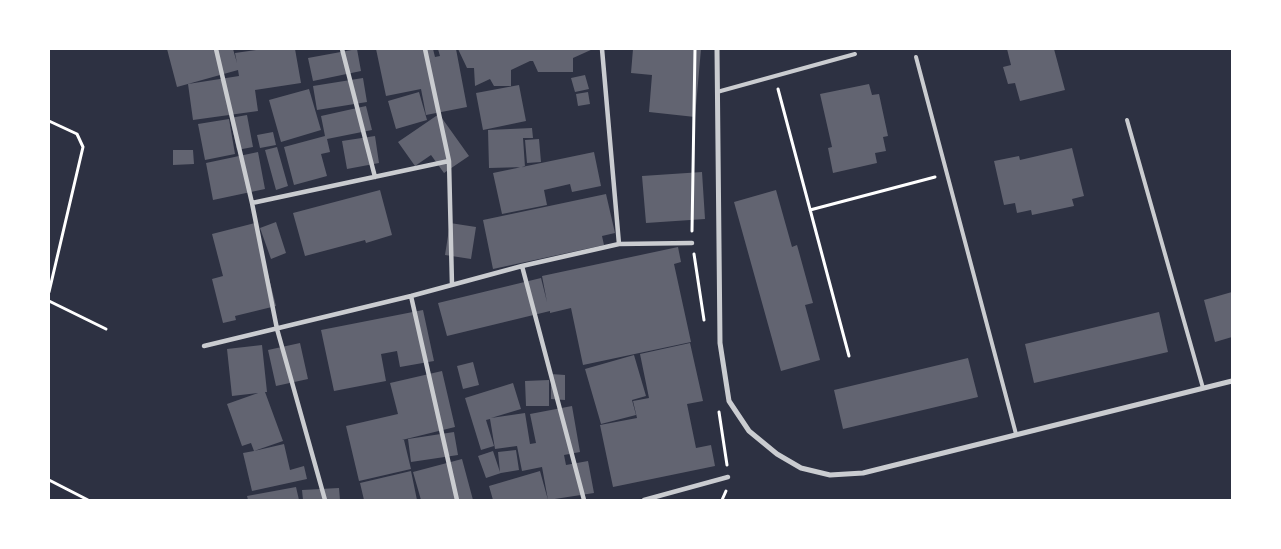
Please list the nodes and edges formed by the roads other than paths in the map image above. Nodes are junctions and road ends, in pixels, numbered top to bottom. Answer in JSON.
{"nodes":[{"id":1,"x":216,"y":49,"type":"edge"},
{"id":2,"x":342,"y":49,"type":"edge"},
{"id":3,"x":425,"y":49,"type":"edge"},
{"id":4,"x":602,"y":49,"type":"edge"},
{"id":5,"x":717,"y":49,"type":"edge"},
{"id":6,"x":855,"y":54,"type":"dead end"},
{"id":7,"x":916,"y":57,"type":"dead end"},
{"id":8,"x":717,"y":92,"type":"junction"},
{"id":9,"x":1127,"y":120,"type":"dead end"},
{"id":10,"x":449,"y":161,"type":"junction"},
{"id":11,"x":375,"y":177,"type":"junction"},
{"id":12,"x":252,"y":203,"type":"junction"},
{"id":13,"x":692,"y":243,"type":"dead end"},
{"id":14,"x":619,"y":244,"type":"junction"},
{"id":15,"x":522,"y":266,"type":"junction"},
{"id":16,"x":452,"y":284,"type":"junction"},
{"id":17,"x":411,"y":296,"type":"junction"},
{"id":18,"x":277,"y":329,"type":"junction"},
{"id":19,"x":204,"y":346,"type":"dead end"},
{"id":20,"x":1232,"y":381,"type":"edge"},
{"id":21,"x":1203,"y":388,"type":"junction"},
{"id":22,"x":1016,"y":434,"type":"junction"},
{"id":23,"x":728,"y":477,"type":"dead end"},
{"id":24,"x":325,"y":500,"type":"edge"},
{"id":25,"x":457,"y":500,"type":"edge"},
{"id":26,"x":584,"y":500,"type":"edge"},
{"id":27,"x":644,"y":500,"type":"edge"}],
"edges":[{"from":1,"to":12,"type":"street"},
{"from":2,"to":11,"type":"street"},
{"from":3,"to":10,"type":"street"},
{"from":4,"to":14,"type":"street"},
{"from":5,"to":8,"type":"street"},
{"from":6,"to":8,"type":"lane"},
{"from":7,"to":22,"type":"lane"},
{"from":8,"to":22,"type":"street"},
{"from":9,"to":21,"type":"lane"},
{"from":10,"to":11,"type":"street"},
{"from":10,"to":16,"type":"street"},
{"from":11,"to":12,"type":"street"},
{"from":12,"to":18,"type":"street"},
{"from":13,"to":14,"type":"street"},
{"from":14,"to":15,"type":"street"},
{"from":15,"to":16,"type":"street"},
{"from":15,"to":26,"type":"street"},
{"from":16,"to":17,"type":"street"},
{"from":17,"to":18,"type":"street"},
{"from":17,"to":25,"type":"street"},
{"from":18,"to":19,"type":"street"},
{"from":18,"to":24,"type":"street"},
{"from":20,"to":21,"type":"street"},
{"from":21,"to":22,"type":"street"},
{"from":23,"to":27,"type":"street"}]}
